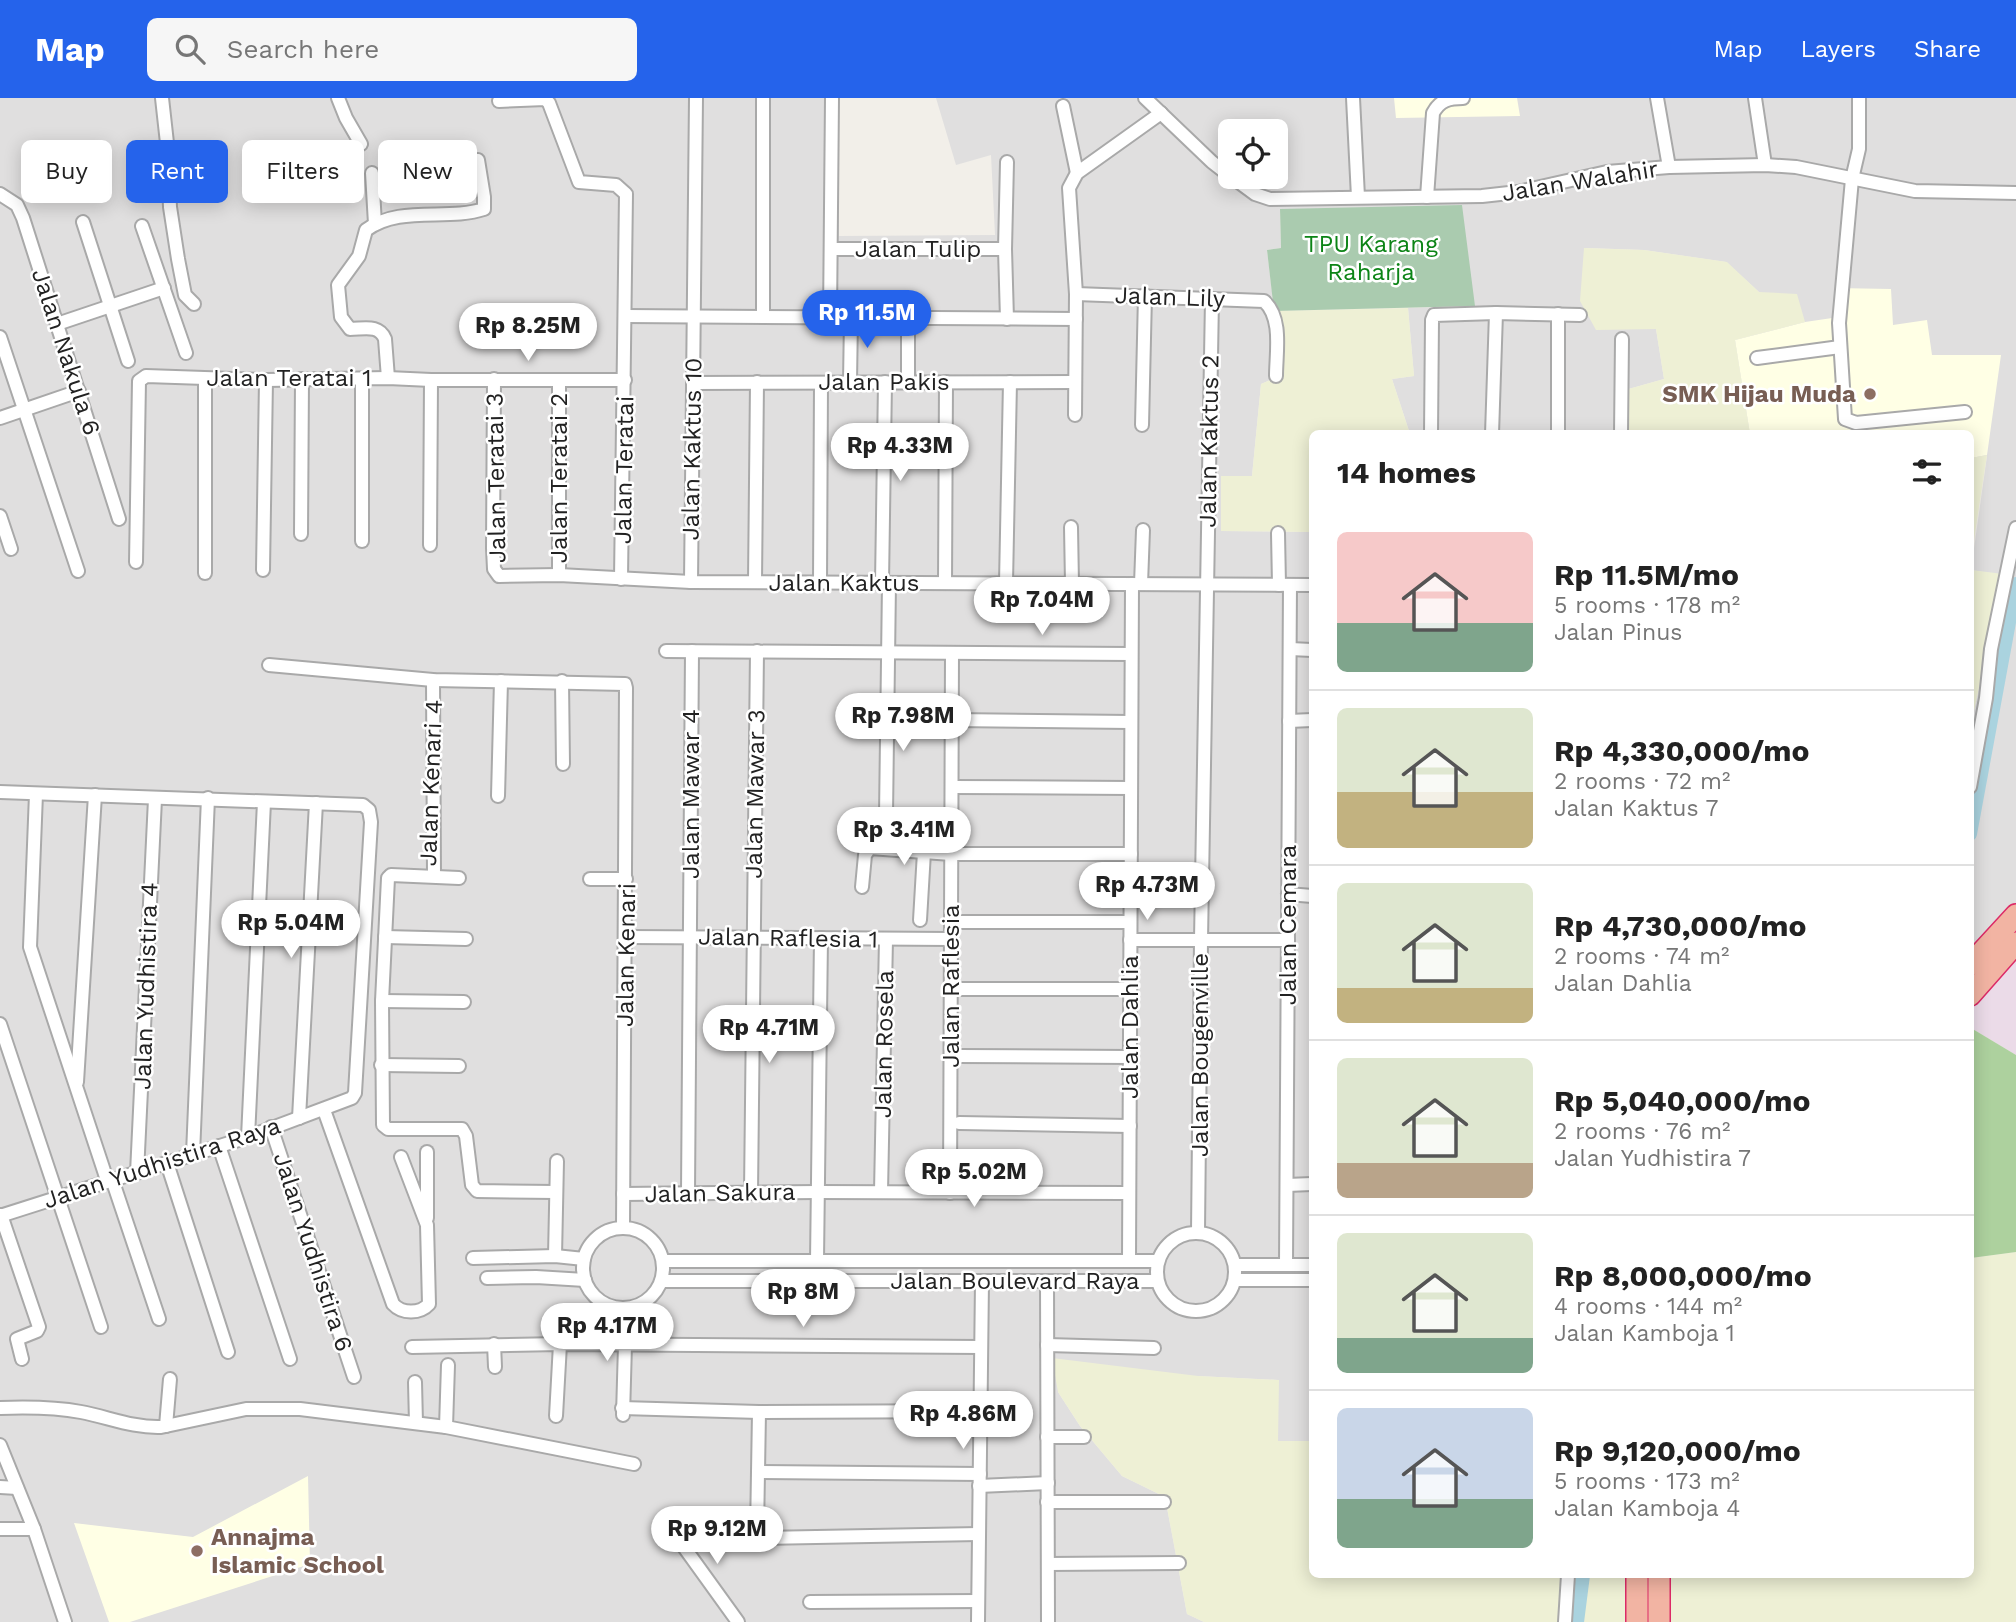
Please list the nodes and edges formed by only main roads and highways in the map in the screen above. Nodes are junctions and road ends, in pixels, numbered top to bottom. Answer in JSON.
{"nodes":[{"id":1,"x":2016,"y":915,"type":"edge"},
{"id":2,"x":2016,"y":943,"type":"edge"},
{"id":3,"x":1974,"y":961,"type":"edge"},
{"id":4,"x":1974,"y":990,"type":"edge"},
{"id":5,"x":1637,"y":1578,"type":"edge"},
{"id":6,"x":1659,"y":1578,"type":"edge"},
{"id":7,"x":1637,"y":1622,"type":"edge"},
{"id":8,"x":1659,"y":1622,"type":"edge"}],
"edges":[{"from":1,"to":3,"type":"highway"},
{"from":2,"to":4,"type":"highway"},
{"from":5,"to":7,"type":"highway"},
{"from":6,"to":8,"type":"highway"}]}
